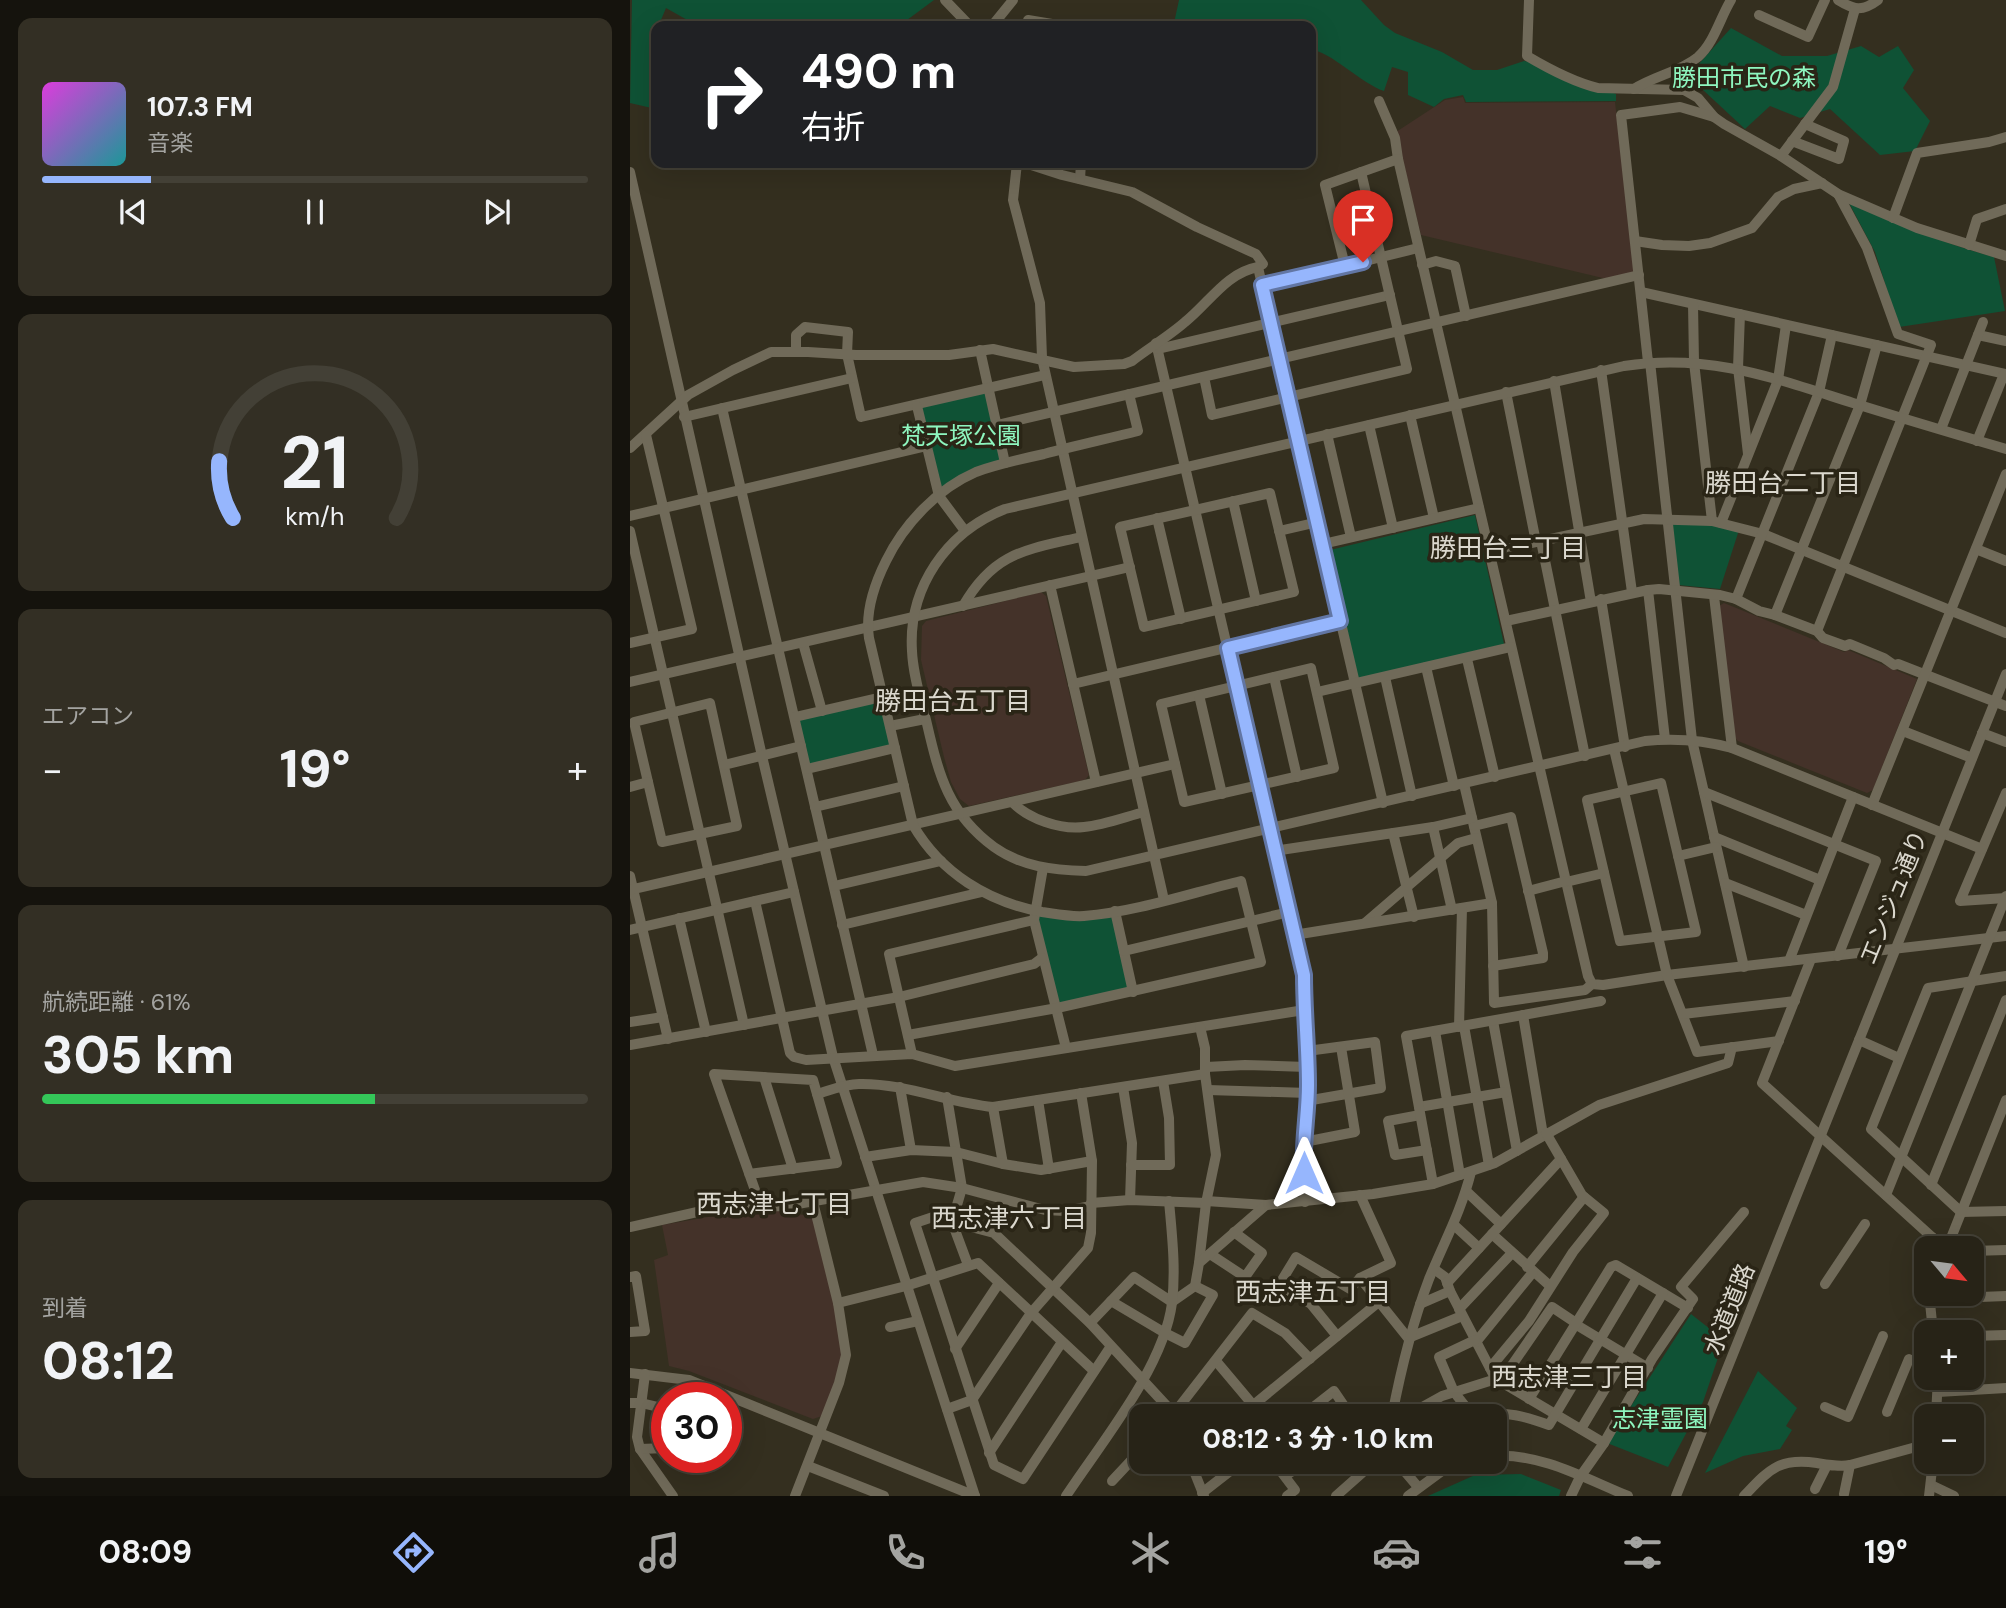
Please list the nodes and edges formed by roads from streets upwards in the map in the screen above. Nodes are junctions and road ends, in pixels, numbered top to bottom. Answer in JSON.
{"nodes":[{"id":1,"x":1013,"y":0,"type":"edge"},
{"id":2,"x":1529,"y":0,"type":"edge"},
{"id":3,"x":1731,"y":0,"type":"edge"},
{"id":4,"x":1825,"y":0,"type":"edge"},
{"id":5,"x":1838,"y":0,"type":"edge"},
{"id":6,"x":1878,"y":0,"type":"edge"},
{"id":7,"x":951,"y":2,"type":"edge"},
{"id":8,"x":1855,"y":9,"type":"junction"},
{"id":9,"x":1759,"y":15,"type":"dead end"},
{"id":10,"x":966,"y":21,"type":"edge"},
{"id":11,"x":996,"y":21,"type":"edge"},
{"id":12,"x":1634,"y":89,"type":"junction"},
{"id":13,"x":1379,"y":101,"type":"dead end"},
{"id":14,"x":1714,"y":117,"type":"junction"},
{"id":15,"x":1805,"y":124,"type":"junction"},
{"id":16,"x":2006,"y":137,"type":"edge"},
{"id":17,"x":1792,"y":141,"type":"junction"},
{"id":18,"x":1782,"y":156,"type":"junction"},
{"id":19,"x":1398,"y":159,"type":"junction"},
{"id":20,"x":1016,"y":168,"type":"edge"},
{"id":21,"x":1052,"y":168,"type":"edge"},
{"id":22,"x":1081,"y":168,"type":"edge"},
{"id":23,"x":630,"y":172,"type":"edge"},
{"id":24,"x":1361,"y":172,"type":"junction"},
{"id":25,"x":1080,"y":179,"type":"junction"},
{"id":26,"x":1822,"y":183,"type":"junction"},
{"id":27,"x":1838,"y":194,"type":"junction"},
{"id":28,"x":2006,"y":209,"type":"edge"},
{"id":29,"x":1893,"y":218,"type":"junction"},
{"id":30,"x":1635,"y":241,"type":"junction"},
{"id":31,"x":1969,"y":244,"type":"junction"},
{"id":32,"x":1418,"y":248,"type":"junction"},
{"id":33,"x":2006,"y":256,"type":"edge"},
{"id":34,"x":1381,"y":258,"type":"junction"},
{"id":35,"x":1422,"y":265,"type":"junction"},
{"id":36,"x":1258,"y":267,"type":"junction"},
{"id":37,"x":1345,"y":267,"type":"junction"},
{"id":38,"x":1639,"y":275,"type":"junction"},
{"id":39,"x":1262,"y":285,"type":"junction"},
{"id":40,"x":1641,"y":292,"type":"junction"},
{"id":41,"x":1390,"y":295,"type":"junction"},
{"id":42,"x":1693,"y":304,"type":"junction"},
{"id":43,"x":1740,"y":314,"type":"junction"},
{"id":44,"x":1466,"y":316,"type":"junction"},
{"id":45,"x":1271,"y":322,"type":"junction"},
{"id":46,"x":1983,"y":322,"type":"dead end"},
{"id":47,"x":1436,"y":323,"type":"junction"},
{"id":48,"x":1786,"y":325,"type":"junction"},
{"id":49,"x":1398,"y":332,"type":"junction"},
{"id":50,"x":1832,"y":335,"type":"junction"},
{"id":51,"x":1978,"y":335,"type":"junction"},
{"id":52,"x":2006,"y":341,"type":"edge"},
{"id":53,"x":1877,"y":345,"type":"junction"},
{"id":54,"x":1157,"y":346,"type":"junction"},
{"id":55,"x":979,"y":350,"type":"junction"},
{"id":56,"x":796,"y":352,"type":"junction"},
{"id":57,"x":847,"y":354,"type":"junction"},
{"id":58,"x":1927,"y":356,"type":"junction"},
{"id":59,"x":1042,"y":358,"type":"junction"},
{"id":60,"x":1279,"y":359,"type":"junction"},
{"id":61,"x":1649,"y":362,"type":"junction"},
{"id":62,"x":1694,"y":362,"type":"junction"},
{"id":63,"x":1965,"y":365,"type":"junction"},
{"id":64,"x":1738,"y":368,"type":"junction"},
{"id":65,"x":1601,"y":370,"type":"junction"},
{"id":66,"x":2005,"y":374,"type":"edge"},
{"id":67,"x":1045,"y":376,"type":"junction"},
{"id":68,"x":1204,"y":377,"type":"junction"},
{"id":69,"x":852,"y":378,"type":"junction"},
{"id":70,"x":1778,"y":380,"type":"junction"},
{"id":71,"x":1554,"y":382,"type":"junction"},
{"id":72,"x":1166,"y":385,"type":"junction"},
{"id":73,"x":988,"y":388,"type":"junction"},
{"id":74,"x":1506,"y":392,"type":"junction"},
{"id":75,"x":1819,"y":392,"type":"junction"},
{"id":76,"x":1129,"y":394,"type":"junction"},
{"id":77,"x":1289,"y":397,"type":"junction"},
{"id":78,"x":680,"y":402,"type":"junction"},
{"id":79,"x":1455,"y":405,"type":"junction"},
{"id":80,"x":1860,"y":405,"type":"junction"},
{"id":81,"x":917,"y":406,"type":"junction"},
{"id":82,"x":722,"y":408,"type":"junction"},
{"id":83,"x":1053,"y":411,"type":"junction"},
{"id":84,"x":1410,"y":415,"type":"junction"},
{"id":85,"x":684,"y":417,"type":"junction"},
{"id":86,"x":1902,"y":418,"type":"junction"},
{"id":87,"x":997,"y":425,"type":"junction"},
{"id":88,"x":1368,"y":425,"type":"junction"},
{"id":89,"x":1941,"y":429,"type":"junction"},
{"id":90,"x":1327,"y":434,"type":"junction"},
{"id":91,"x":646,"y":435,"type":"junction"},
{"id":92,"x":1298,"y":440,"type":"junction"},
{"id":93,"x":1978,"y":441,"type":"junction"},
{"id":94,"x":926,"y":446,"type":"junction"},
{"id":95,"x":630,"y":448,"type":"edge"},
{"id":96,"x":2006,"y":449,"type":"edge"},
{"id":97,"x":1061,"y":450,"type":"junction"},
{"id":98,"x":1749,"y":457,"type":"junction"},
{"id":99,"x":1005,"y":463,"type":"junction"},
{"id":100,"x":1185,"y":467,"type":"junction"},
{"id":101,"x":2006,"y":474,"type":"edge"},
{"id":102,"x":741,"y":489,"type":"junction"},
{"id":103,"x":1071,"y":493,"type":"junction"},
{"id":104,"x":939,"y":496,"type":"junction"},
{"id":105,"x":703,"y":498,"type":"junction"},
{"id":106,"x":1233,"y":501,"type":"junction"},
{"id":107,"x":663,"y":508,"type":"junction"},
{"id":108,"x":1479,"y":508,"type":"junction"},
{"id":109,"x":1196,"y":510,"type":"junction"},
{"id":110,"x":630,"y":516,"type":"edge"},
{"id":111,"x":1157,"y":518,"type":"junction"},
{"id":112,"x":1434,"y":518,"type":"junction"},
{"id":113,"x":1668,"y":519,"type":"junction"},
{"id":114,"x":1318,"y":522,"type":"junction"},
{"id":115,"x":1716,"y":522,"type":"junction"},
{"id":116,"x":1621,"y":523,"type":"junction"},
{"id":117,"x":1393,"y":528,"type":"junction"},
{"id":118,"x":630,"y":531,"type":"edge"},
{"id":119,"x":965,"y":531,"type":"junction"},
{"id":120,"x":1279,"y":531,"type":"junction"},
{"id":121,"x":1579,"y":533,"type":"junction"},
{"id":122,"x":1763,"y":534,"type":"junction"},
{"id":123,"x":1081,"y":537,"type":"junction"},
{"id":124,"x":1351,"y":537,"type":"junction"},
{"id":125,"x":1538,"y":542,"type":"junction"},
{"id":126,"x":1323,"y":544,"type":"junction"},
{"id":127,"x":1976,"y":549,"type":"junction"},
{"id":128,"x":1801,"y":550,"type":"junction"},
{"id":129,"x":1490,"y":552,"type":"junction"},
{"id":130,"x":2006,"y":561,"type":"edge"},
{"id":131,"x":1843,"y":566,"type":"junction"},
{"id":132,"x":1130,"y":567,"type":"junction"},
{"id":133,"x":1090,"y":576,"type":"junction"},
{"id":134,"x":1050,"y":585,"type":"junction"},
{"id":135,"x":1647,"y":590,"type":"junction"},
{"id":136,"x":1675,"y":591,"type":"junction"},
{"id":137,"x":1632,"y":592,"type":"junction"},
{"id":138,"x":1714,"y":596,"type":"junction"},
{"id":139,"x":1736,"y":599,"type":"junction"},
{"id":140,"x":1256,"y":601,"type":"junction"},
{"id":141,"x":1596,"y":601,"type":"junction"},
{"id":142,"x":963,"y":606,"type":"junction"},
{"id":143,"x":1219,"y":610,"type":"junction"},
{"id":144,"x":1555,"y":610,"type":"junction"},
{"id":145,"x":1952,"y":610,"type":"junction"},
{"id":146,"x":1775,"y":615,"type":"junction"},
{"id":147,"x":913,"y":617,"type":"junction"},
{"id":148,"x":1181,"y":619,"type":"junction"},
{"id":149,"x":1340,"y":621,"type":"junction"},
{"id":150,"x":1506,"y":621,"type":"junction"},
{"id":151,"x":867,"y":628,"type":"junction"},
{"id":152,"x":1817,"y":631,"type":"junction"},
{"id":153,"x":2006,"y":633,"type":"edge"},
{"id":154,"x":654,"y":638,"type":"junction"},
{"id":155,"x":630,"y":643,"type":"edge"},
{"id":156,"x":803,"y":643,"type":"junction"},
{"id":157,"x":1511,"y":647,"type":"junction"},
{"id":158,"x":1228,"y":648,"type":"junction"},
{"id":159,"x":779,"y":649,"type":"junction"},
{"id":160,"x":740,"y":658,"type":"junction"},
{"id":161,"x":1466,"y":659,"type":"junction"},
{"id":162,"x":1426,"y":667,"type":"junction"},
{"id":163,"x":1112,"y":674,"type":"junction"},
{"id":164,"x":1925,"y":674,"type":"junction"},
{"id":165,"x":2006,"y":674,"type":"edge"},
{"id":166,"x":663,"y":675,"type":"junction"},
{"id":167,"x":1273,"y":677,"type":"junction"},
{"id":168,"x":1385,"y":677,"type":"junction"},
{"id":169,"x":630,"y":682,"type":"edge"},
{"id":170,"x":1073,"y":684,"type":"junction"},
{"id":171,"x":1355,"y":684,"type":"junction"},
{"id":172,"x":1236,"y":685,"type":"junction"},
{"id":173,"x":1317,"y":692,"type":"junction"},
{"id":174,"x":1199,"y":695,"type":"junction"},
{"id":175,"x":882,"y":698,"type":"junction"},
{"id":176,"x":1994,"y":702,"type":"junction"},
{"id":177,"x":2006,"y":706,"type":"edge"},
{"id":178,"x":822,"y":711,"type":"junction"},
{"id":179,"x":671,"y":713,"type":"junction"},
{"id":180,"x":795,"y":717,"type":"junction"},
{"id":181,"x":925,"y":719,"type":"junction"},
{"id":182,"x":890,"y":726,"type":"junction"},
{"id":183,"x":1903,"y":731,"type":"junction"},
{"id":184,"x":1982,"y":733,"type":"junction"},
{"id":185,"x":1665,"y":739,"type":"junction"},
{"id":186,"x":1692,"y":740,"type":"junction"},
{"id":187,"x":2006,"y":742,"type":"edge"},
{"id":188,"x":801,"y":746,"type":"junction"},
{"id":189,"x":895,"y":748,"type":"junction"},
{"id":190,"x":1620,"y":748,"type":"junction"},
{"id":191,"x":1732,"y":748,"type":"junction"},
{"id":192,"x":762,"y":756,"type":"junction"},
{"id":193,"x":1584,"y":756,"type":"junction"},
{"id":194,"x":1972,"y":758,"type":"junction"},
{"id":195,"x":1175,"y":764,"type":"junction"},
{"id":196,"x":724,"y":765,"type":"junction"},
{"id":197,"x":1539,"y":767,"type":"junction"},
{"id":198,"x":807,"y":769,"type":"junction"},
{"id":199,"x":1135,"y":773,"type":"junction"},
{"id":200,"x":1297,"y":777,"type":"junction"},
{"id":201,"x":1495,"y":777,"type":"junction"},
{"id":202,"x":648,"y":782,"type":"junction"},
{"id":203,"x":1096,"y":782,"type":"junction"},
{"id":204,"x":1259,"y":785,"type":"junction"},
{"id":205,"x":1459,"y":785,"type":"junction"},
{"id":206,"x":904,"y":786,"type":"junction"},
{"id":207,"x":630,"y":787,"type":"edge"},
{"id":208,"x":1624,"y":791,"type":"junction"},
{"id":209,"x":1704,"y":792,"type":"junction"},
{"id":210,"x":2006,"y":793,"type":"edge"},
{"id":211,"x":1222,"y":794,"type":"junction"},
{"id":212,"x":1412,"y":796,"type":"junction"},
{"id":213,"x":1853,"y":797,"type":"junction"},
{"id":214,"x":1012,"y":802,"type":"junction"},
{"id":215,"x":1383,"y":803,"type":"junction"},
{"id":216,"x":1872,"y":805,"type":"junction"},
{"id":217,"x":815,"y":807,"type":"junction"},
{"id":218,"x":1144,"y":811,"type":"junction"},
{"id":219,"x":959,"y":813,"type":"junction"},
{"id":220,"x":1473,"y":822,"type":"junction"},
{"id":221,"x":913,"y":825,"type":"junction"},
{"id":222,"x":1433,"y":827,"type":"junction"},
{"id":223,"x":1270,"y":829,"type":"junction"},
{"id":224,"x":1393,"y":833,"type":"junction"},
{"id":225,"x":1942,"y":833,"type":"junction"},
{"id":226,"x":699,"y":835,"type":"junction"},
{"id":227,"x":1476,"y":838,"type":"junction"},
{"id":228,"x":1715,"y":842,"type":"junction"},
{"id":229,"x":824,"y":845,"type":"junction"},
{"id":230,"x":1834,"y":845,"type":"junction"},
{"id":231,"x":1982,"y":849,"type":"junction"},
{"id":232,"x":1274,"y":851,"type":"junction"},
{"id":233,"x":785,"y":855,"type":"junction"},
{"id":234,"x":1154,"y":856,"type":"junction"},
{"id":235,"x":1678,"y":856,"type":"junction"},
{"id":236,"x":1440,"y":857,"type":"junction"},
{"id":237,"x":942,"y":861,"type":"junction"},
{"id":238,"x":1043,"y":868,"type":"junction"},
{"id":239,"x":709,"y":872,"type":"junction"},
{"id":240,"x":1604,"y":873,"type":"junction"},
{"id":241,"x":630,"y":876,"type":"edge"},
{"id":242,"x":1820,"y":880,"type":"junction"},
{"id":243,"x":1566,"y":882,"type":"junction"},
{"id":244,"x":1725,"y":883,"type":"junction"},
{"id":245,"x":1407,"y":885,"type":"junction"},
{"id":246,"x":834,"y":886,"type":"junction"},
{"id":247,"x":632,"y":890,"type":"edge"},
{"id":248,"x":1528,"y":891,"type":"junction"},
{"id":249,"x":794,"y":892,"type":"junction"},
{"id":250,"x":982,"y":892,"type":"junction"},
{"id":251,"x":2006,"y":898,"type":"edge"},
{"id":252,"x":1164,"y":900,"type":"junction"},
{"id":253,"x":755,"y":901,"type":"junction"},
{"id":254,"x":1492,"y":903,"type":"junction"},
{"id":255,"x":717,"y":909,"type":"junction"},
{"id":256,"x":1457,"y":909,"type":"junction"},
{"id":257,"x":1115,"y":911,"type":"junction"},
{"id":258,"x":1289,"y":912,"type":"junction"},
{"id":259,"x":1034,"y":915,"type":"junction"},
{"id":260,"x":1806,"y":915,"type":"junction"},
{"id":261,"x":1414,"y":917,"type":"junction"},
{"id":262,"x":680,"y":918,"type":"junction"},
{"id":263,"x":1252,"y":921,"type":"junction"},
{"id":264,"x":1366,"y":923,"type":"junction"},
{"id":265,"x":842,"y":925,"type":"junction"},
{"id":266,"x":636,"y":929,"type":"edge"},
{"id":267,"x":1294,"y":935,"type":"junction"},
{"id":268,"x":2006,"y":936,"type":"edge"},
{"id":269,"x":1658,"y":937,"type":"junction"},
{"id":270,"x":1989,"y":938,"type":"junction"},
{"id":271,"x":1895,"y":950,"type":"junction"},
{"id":272,"x":1124,"y":951,"type":"junction"},
{"id":273,"x":1838,"y":956,"type":"junction"},
{"id":274,"x":1042,"y":958,"type":"junction"},
{"id":275,"x":1811,"y":959,"type":"junction"},
{"id":276,"x":1789,"y":961,"type":"junction"},
{"id":277,"x":1493,"y":966,"type":"junction"},
{"id":278,"x":1744,"y":967,"type":"junction"},
{"id":279,"x":1667,"y":975,"type":"junction"},
{"id":280,"x":2006,"y":976,"type":"edge"},
{"id":281,"x":1973,"y":980,"type":"junction"},
{"id":282,"x":1594,"y":982,"type":"junction"},
{"id":283,"x":1133,"y":992,"type":"junction"},
{"id":284,"x":899,"y":997,"type":"junction"},
{"id":285,"x":2006,"y":1000,"type":"edge"},
{"id":286,"x":1795,"y":1001,"type":"junction"},
{"id":287,"x":1601,"y":1002,"type":"dead end"},
{"id":288,"x":860,"y":1004,"type":"junction"},
{"id":289,"x":1057,"y":1008,"type":"junction"},
{"id":290,"x":822,"y":1010,"type":"junction"},
{"id":291,"x":1304,"y":1010,"type":"junction"},
{"id":292,"x":1683,"y":1014,"type":"junction"},
{"id":293,"x":1523,"y":1015,"type":"junction"},
{"id":294,"x":663,"y":1017,"type":"junction"},
{"id":295,"x":782,"y":1018,"type":"junction"},
{"id":296,"x":1493,"y":1021,"type":"junction"},
{"id":297,"x":630,"y":1022,"type":"edge"},
{"id":298,"x":744,"y":1025,"type":"junction"},
{"id":299,"x":1462,"y":1026,"type":"junction"},
{"id":300,"x":1200,"y":1027,"type":"junction"},
{"id":301,"x":1994,"y":1030,"type":"junction"},
{"id":302,"x":1435,"y":1031,"type":"junction"},
{"id":303,"x":706,"y":1032,"type":"junction"},
{"id":304,"x":908,"y":1035,"type":"junction"},
{"id":305,"x":2006,"y":1035,"type":"edge"},
{"id":306,"x":668,"y":1040,"type":"junction"},
{"id":307,"x":1859,"y":1040,"type":"junction"},
{"id":308,"x":1779,"y":1041,"type":"junction"},
{"id":309,"x":630,"y":1045,"type":"edge"},
{"id":310,"x":1341,"y":1047,"type":"junction"},
{"id":311,"x":1732,"y":1047,"type":"junction"},
{"id":312,"x":1066,"y":1048,"type":"junction"},
{"id":313,"x":1307,"y":1051,"type":"junction"},
{"id":314,"x":912,"y":1054,"type":"junction"},
{"id":315,"x":873,"y":1055,"type":"junction"},
{"id":316,"x":833,"y":1057,"type":"junction"},
{"id":317,"x":1899,"y":1058,"type":"junction"},
{"id":318,"x":1307,"y":1067,"type":"junction"},
{"id":319,"x":1205,"y":1070,"type":"junction"},
{"id":320,"x":764,"y":1077,"type":"junction"},
{"id":321,"x":1163,"y":1081,"type":"junction"},
{"id":322,"x":841,"y":1087,"type":"junction"},
{"id":323,"x":900,"y":1087,"type":"junction"},
{"id":324,"x":1123,"y":1087,"type":"junction"},
{"id":325,"x":1208,"y":1090,"type":"junction"},
{"id":326,"x":1506,"y":1092,"type":"junction"},
{"id":327,"x":1081,"y":1093,"type":"junction"},
{"id":328,"x":817,"y":1094,"type":"junction"},
{"id":329,"x":1348,"y":1094,"type":"junction"},
{"id":330,"x":947,"y":1097,"type":"junction"},
{"id":331,"x":1307,"y":1097,"type":"junction"},
{"id":332,"x":1477,"y":1097,"type":"junction"},
{"id":333,"x":1038,"y":1100,"type":"junction"},
{"id":334,"x":2006,"y":1100,"type":"edge"},
{"id":335,"x":1448,"y":1103,"type":"junction"},
{"id":336,"x":993,"y":1107,"type":"junction"},
{"id":337,"x":1419,"y":1111,"type":"junction"},
{"id":338,"x":1545,"y":1134,"type":"junction"},
{"id":339,"x":1820,"y":1137,"type":"junction"},
{"id":340,"x":1304,"y":1142,"type":"junction"},
{"id":341,"x":911,"y":1150,"type":"junction"},
{"id":342,"x":1427,"y":1150,"type":"junction"},
{"id":343,"x":1517,"y":1151,"type":"junction"},
{"id":344,"x":956,"y":1152,"type":"junction"},
{"id":345,"x":865,"y":1157,"type":"junction"},
{"id":346,"x":1901,"y":1158,"type":"junction"},
{"id":347,"x":1562,"y":1159,"type":"junction"},
{"id":348,"x":1092,"y":1161,"type":"junction"},
{"id":349,"x":1003,"y":1164,"type":"junction"},
{"id":350,"x":1131,"y":1165,"type":"junction"},
{"id":351,"x":1489,"y":1166,"type":"junction"},
{"id":352,"x":793,"y":1169,"type":"junction"},
{"id":353,"x":1049,"y":1169,"type":"junction"},
{"id":354,"x":749,"y":1174,"type":"junction"},
{"id":355,"x":1465,"y":1174,"type":"junction"},
{"id":356,"x":1433,"y":1184,"type":"junction"},
{"id":357,"x":1931,"y":1185,"type":"junction"},
{"id":358,"x":962,"y":1188,"type":"junction"},
{"id":359,"x":875,"y":1190,"type":"junction"},
{"id":360,"x":1466,"y":1191,"type":"junction"},
{"id":361,"x":1360,"y":1195,"type":"junction"},
{"id":362,"x":1886,"y":1195,"type":"junction"},
{"id":363,"x":1584,"y":1197,"type":"junction"},
{"id":364,"x":1130,"y":1200,"type":"junction"},
{"id":365,"x":1169,"y":1201,"type":"junction"},
{"id":366,"x":813,"y":1202,"type":"junction"},
{"id":367,"x":1206,"y":1202,"type":"junction"},
{"id":368,"x":1305,"y":1202,"type":"junction"},
{"id":369,"x":1091,"y":1204,"type":"junction"},
{"id":370,"x":1266,"y":1205,"type":"junction"},
{"id":371,"x":761,"y":1207,"type":"junction"},
{"id":372,"x":2005,"y":1209,"type":"edge"},
{"id":373,"x":1745,"y":1212,"type":"dead end"},
{"id":374,"x":1961,"y":1212,"type":"junction"},
{"id":375,"x":952,"y":1222,"type":"junction"},
{"id":376,"x":632,"y":1223,"type":"edge"},
{"id":377,"x":1501,"y":1224,"type":"junction"},
{"id":378,"x":1865,"y":1224,"type":"dead end"},
{"id":379,"x":1454,"y":1225,"type":"junction"},
{"id":380,"x":1234,"y":1232,"type":"junction"},
{"id":381,"x":1492,"y":1234,"type":"junction"},
{"id":382,"x":1931,"y":1236,"type":"edge"},
{"id":383,"x":1951,"y":1236,"type":"edge"},
{"id":384,"x":1479,"y":1248,"type":"junction"},
{"id":385,"x":2006,"y":1250,"type":"edge"},
{"id":386,"x":1984,"y":1251,"type":"edge"},
{"id":387,"x":1512,"y":1253,"type":"junction"},
{"id":388,"x":1210,"y":1254,"type":"junction"},
{"id":389,"x":1199,"y":1263,"type":"junction"},
{"id":390,"x":968,"y":1265,"type":"junction"},
{"id":391,"x":1434,"y":1269,"type":"junction"},
{"id":392,"x":1530,"y":1270,"type":"junction"},
{"id":393,"x":630,"y":1277,"type":"edge"},
{"id":394,"x":932,"y":1277,"type":"junction"},
{"id":395,"x":1360,"y":1278,"type":"junction"},
{"id":396,"x":1637,"y":1278,"type":"junction"},
{"id":397,"x":999,"y":1283,"type":"junction"},
{"id":398,"x":1825,"y":1284,"type":"dead end"},
{"id":399,"x":906,"y":1286,"type":"junction"},
{"id":400,"x":1195,"y":1286,"type":"junction"},
{"id":401,"x":1550,"y":1286,"type":"junction"},
{"id":402,"x":1448,"y":1287,"type":"junction"},
{"id":403,"x":1052,"y":1288,"type":"junction"},
{"id":404,"x":1663,"y":1293,"type":"junction"},
{"id":405,"x":2006,"y":1296,"type":"edge"},
{"id":406,"x":1984,"y":1297,"type":"edge"},
{"id":407,"x":1111,"y":1301,"type":"junction"},
{"id":408,"x":1380,"y":1301,"type":"junction"},
{"id":409,"x":1172,"y":1302,"type":"junction"},
{"id":410,"x":838,"y":1303,"type":"junction"},
{"id":411,"x":1420,"y":1304,"type":"junction"},
{"id":412,"x":1688,"y":1308,"type":"junction"},
{"id":413,"x":1031,"y":1312,"type":"junction"},
{"id":414,"x":1461,"y":1312,"type":"junction"},
{"id":415,"x":918,"y":1321,"type":"junction"},
{"id":416,"x":1090,"y":1323,"type":"junction"},
{"id":417,"x":1576,"y":1324,"type":"junction"},
{"id":418,"x":890,"y":1327,"type":"dead end"},
{"id":419,"x":630,"y":1332,"type":"edge"},
{"id":420,"x":1165,"y":1333,"type":"junction"},
{"id":421,"x":2006,"y":1335,"type":"edge"},
{"id":422,"x":1337,"y":1336,"type":"junction"},
{"id":423,"x":1884,"y":1336,"type":"dead end"},
{"id":424,"x":1984,"y":1336,"type":"edge"},
{"id":425,"x":1408,"y":1338,"type":"junction"},
{"id":426,"x":1600,"y":1339,"type":"junction"},
{"id":427,"x":1476,"y":1341,"type":"junction"},
{"id":428,"x":1062,"y":1342,"type":"junction"},
{"id":429,"x":1111,"y":1346,"type":"junction"},
{"id":430,"x":956,"y":1349,"type":"junction"},
{"id":431,"x":1626,"y":1354,"type":"junction"},
{"id":432,"x":1310,"y":1359,"type":"junction"},
{"id":433,"x":1909,"y":1359,"type":"dead end"},
{"id":434,"x":1216,"y":1361,"type":"junction"},
{"id":435,"x":1490,"y":1368,"type":"junction"},
{"id":436,"x":1648,"y":1368,"type":"junction"},
{"id":437,"x":1094,"y":1371,"type":"junction"},
{"id":438,"x":630,"y":1373,"type":"edge"},
{"id":439,"x":645,"y":1374,"type":"junction"},
{"id":440,"x":1143,"y":1380,"type":"junction"},
{"id":441,"x":1498,"y":1380,"type":"junction"},
{"id":442,"x":2006,"y":1388,"type":"edge"},
{"id":443,"x":1984,"y":1389,"type":"edge"},
{"id":444,"x":1972,"y":1390,"type":"edge"},
{"id":445,"x":1454,"y":1392,"type":"junction"},
{"id":446,"x":1938,"y":1392,"type":"joint"},
{"id":447,"x":1529,"y":1399,"type":"junction"},
{"id":448,"x":972,"y":1400,"type":"junction"},
{"id":449,"x":635,"y":1403,"type":"edge"},
{"id":450,"x":1164,"y":1404,"type":"edge"},
{"id":451,"x":1183,"y":1404,"type":"edge"},
{"id":452,"x":1252,"y":1404,"type":"edge"},
{"id":453,"x":1254,"y":1404,"type":"edge"},
{"id":454,"x":1318,"y":1404,"type":"edge"},
{"id":455,"x":1343,"y":1404,"type":"edge"},
{"id":456,"x":1394,"y":1404,"type":"edge"},
{"id":457,"x":1436,"y":1404,"type":"edge"},
{"id":458,"x":1464,"y":1404,"type":"edge"},
{"id":459,"x":1937,"y":1404,"type":"edge"},
{"id":460,"x":1825,"y":1407,"type":"dead end"},
{"id":461,"x":947,"y":1409,"type":"junction"},
{"id":462,"x":1886,"y":1412,"type":"dead end"},
{"id":463,"x":1507,"y":1414,"type":"edge"},
{"id":464,"x":1555,"y":1414,"type":"junction"},
{"id":465,"x":1581,"y":1429,"type":"junction"},
{"id":466,"x":634,"y":1431,"type":"edge"},
{"id":467,"x":822,"y":1432,"type":"junction"},
{"id":468,"x":1604,"y":1443,"type":"junction"},
{"id":469,"x":1914,"y":1448,"type":"edge"},
{"id":470,"x":640,"y":1449,"type":"junction"},
{"id":471,"x":651,"y":1449,"type":"edge"},
{"id":472,"x":989,"y":1453,"type":"junction"},
{"id":473,"x":1507,"y":1455,"type":"edge"},
{"id":474,"x":1129,"y":1463,"type":"edge"},
{"id":475,"x":1827,"y":1465,"type":"junction"},
{"id":476,"x":1850,"y":1465,"type":"junction"},
{"id":477,"x":808,"y":1466,"type":"junction"},
{"id":478,"x":1196,"y":1474,"type":"edge"},
{"id":479,"x":1227,"y":1474,"type":"edge"},
{"id":480,"x":1288,"y":1474,"type":"edge"},
{"id":481,"x":1361,"y":1474,"type":"edge"},
{"id":482,"x":1407,"y":1474,"type":"edge"},
{"id":483,"x":1438,"y":1474,"type":"edge"},
{"id":484,"x":1285,"y":1476,"type":"joint"},
{"id":485,"x":1580,"y":1477,"type":"junction"},
{"id":486,"x":1112,"y":1481,"type":"dead end"},
{"id":487,"x":852,"y":1483,"type":"junction"},
{"id":488,"x":1418,"y":1487,"type":"junction"},
{"id":489,"x":1815,"y":1489,"type":"dead end"},
{"id":490,"x":1930,"y":1490,"type":"edge"},
{"id":491,"x":1203,"y":1494,"type":"edge"},
{"id":492,"x":1844,"y":1494,"type":"dead end"},
{"id":493,"x":673,"y":1496,"type":"edge"},
{"id":494,"x":795,"y":1496,"type":"edge"},
{"id":495,"x":847,"y":1496,"type":"edge"},
{"id":496,"x":884,"y":1496,"type":"edge"},
{"id":497,"x":1066,"y":1496,"type":"edge"},
{"id":498,"x":1287,"y":1496,"type":"edge"},
{"id":499,"x":1336,"y":1496,"type":"edge"},
{"id":500,"x":1408,"y":1496,"type":"edge"},
{"id":501,"x":1571,"y":1496,"type":"edge"},
{"id":502,"x":1628,"y":1496,"type":"edge"},
{"id":503,"x":1676,"y":1496,"type":"edge"},
{"id":504,"x":1744,"y":1496,"type":"edge"},
{"id":505,"x":1954,"y":1496,"type":"edge"}],
"edges":[{"from":1,"to":11,"type":"street"},
{"from":2,"to":12,"type":"street"},
{"from":3,"to":12,"type":"street"},
{"from":4,"to":9,"type":"street"},
{"from":5,"to":8,"type":"street"},
{"from":6,"to":8,"type":"street"},
{"from":7,"to":10,"type":"street"},
{"from":8,"to":15,"type":"street"},
{"from":12,"to":14,"type":"street"},
{"from":13,"to":19,"type":"street"},
{"from":14,"to":18,"type":"street"},
{"from":14,"to":30,"type":"street"},
{"from":15,"to":17,"type":"street"},
{"from":15,"to":17,"type":"street"},
{"from":16,"to":29,"type":"street"},
{"from":17,"to":18,"type":"street"},
{"from":18,"to":26,"type":"street"},
{"from":19,"to":24,"type":"street"},
{"from":19,"to":32,"type":"street"},
{"from":20,"to":59,"type":"street"},
{"from":21,"to":25,"type":"street"},
{"from":22,"to":25,"type":"street"},
{"from":23,"to":78,"type":"street"},
{"from":24,"to":34,"type":"street"},
{"from":24,"to":37,"type":"street"},
{"from":25,"to":36,"type":"street"},
{"from":26,"to":27,"type":"street"},
{"from":26,"to":30,"type":"street"},
{"from":27,"to":29,"type":"street"},
{"from":27,"to":58,"type":"street"},
{"from":28,"to":31,"type":"street"},
{"from":29,"to":31,"type":"street"},
{"from":30,"to":38,"type":"street"},
{"from":31,"to":33,"type":"street"},
{"from":32,"to":34,"type":"street"},
{"from":32,"to":35,"type":"street"},
{"from":34,"to":37,"type":"street"},
{"from":34,"to":41,"type":"street"},
{"from":35,"to":44,"type":"street"},
{"from":35,"to":47,"type":"street"},
{"from":36,"to":39,"type":"street"},
{"from":36,"to":54,"type":"street"},
{"from":37,"to":39,"type":"street"},
{"from":38,"to":40,"type":"street"},
{"from":38,"to":44,"type":"street"},
{"from":39,"to":45,"type":"street"},
{"from":40,"to":42,"type":"street"},
{"from":40,"to":61,"type":"street"},
{"from":41,"to":45,"type":"street"},
{"from":41,"to":49,"type":"street"},
{"from":42,"to":43,"type":"street"},
{"from":42,"to":62,"type":"street"},
{"from":43,"to":48,"type":"street"},
{"from":43,"to":64,"type":"street"},
{"from":44,"to":47,"type":"street"},
{"from":45,"to":54,"type":"street"},
{"from":45,"to":60,"type":"street"},
{"from":46,"to":51,"type":"street"},
{"from":47,"to":49,"type":"street"},
{"from":47,"to":79,"type":"street"},
{"from":48,"to":50,"type":"street"},
{"from":48,"to":70,"type":"street"},
{"from":49,"to":60,"type":"street"},
{"from":49,"to":77,"type":"street"},
{"from":50,"to":53,"type":"street"},
{"from":50,"to":75,"type":"street"},
{"from":51,"to":52,"type":"street"},
{"from":51,"to":63,"type":"street"},
{"from":53,"to":58,"type":"street"},
{"from":53,"to":80,"type":"street"},
{"from":54,"to":59,"type":"street"},
{"from":54,"to":72,"type":"street"},
{"from":55,"to":57,"type":"street"},
{"from":55,"to":59,"type":"street"},
{"from":55,"to":73,"type":"street"},
{"from":56,"to":57,"type":"street"},
{"from":56,"to":57,"type":"street"},
{"from":56,"to":78,"type":"street"},
{"from":57,"to":69,"type":"street"},
{"from":58,"to":63,"type":"street"},
{"from":58,"to":86,"type":"street"},
{"from":59,"to":67,"type":"street"},
{"from":60,"to":68,"type":"street"},
{"from":60,"to":77,"type":"street"},
{"from":61,"to":62,"type":"street"},
{"from":61,"to":65,"type":"street"},
{"from":61,"to":113,"type":"street"},
{"from":62,"to":64,"type":"street"},
{"from":62,"to":115,"type":"street"},
{"from":63,"to":66,"type":"street"},
{"from":63,"to":89,"type":"street"},
{"from":64,"to":70,"type":"street"},
{"from":64,"to":98,"type":"street"},
{"from":65,"to":71,"type":"street"},
{"from":65,"to":116,"type":"street"},
{"from":66,"to":93,"type":"street"},
{"from":67,"to":73,"type":"street"},
{"from":67,"to":83,"type":"street"},
{"from":68,"to":72,"type":"street"},
{"from":68,"to":77,"type":"street"},
{"from":69,"to":81,"type":"street"},
{"from":69,"to":82,"type":"street"},
{"from":70,"to":75,"type":"street"},
{"from":70,"to":98,"type":"street"},
{"from":71,"to":74,"type":"street"},
{"from":71,"to":121,"type":"street"},
{"from":72,"to":76,"type":"street"},
{"from":72,"to":100,"type":"street"},
{"from":73,"to":81,"type":"street"},
{"from":73,"to":87,"type":"street"},
{"from":74,"to":79,"type":"street"},
{"from":74,"to":125,"type":"street"},
{"from":75,"to":80,"type":"street"},
{"from":75,"to":122,"type":"street"},
{"from":76,"to":83,"type":"street"},
{"from":76,"to":97,"type":"street"},
{"from":77,"to":92,"type":"street"},
{"from":78,"to":85,"type":"street"},
{"from":78,"to":91,"type":"street"},
{"from":79,"to":84,"type":"street"},
{"from":79,"to":108,"type":"street"},
{"from":80,"to":86,"type":"street"},
{"from":80,"to":128,"type":"street"},
{"from":81,"to":94,"type":"street"},
{"from":82,"to":85,"type":"street"},
{"from":82,"to":102,"type":"street"},
{"from":83,"to":87,"type":"street"},
{"from":83,"to":97,"type":"street"},
{"from":84,"to":88,"type":"street"},
{"from":84,"to":112,"type":"street"},
{"from":85,"to":105,"type":"street"},
{"from":86,"to":89,"type":"street"},
{"from":86,"to":131,"type":"street"},
{"from":87,"to":99,"type":"street"},
{"from":88,"to":90,"type":"street"},
{"from":88,"to":117,"type":"street"},
{"from":89,"to":93,"type":"street"},
{"from":90,"to":92,"type":"street"},
{"from":90,"to":124,"type":"street"},
{"from":91,"to":95,"type":"street"},
{"from":91,"to":107,"type":"street"},
{"from":92,"to":100,"type":"street"},
{"from":92,"to":114,"type":"street"},
{"from":93,"to":96,"type":"street"},
{"from":94,"to":102,"type":"street"},
{"from":94,"to":104,"type":"street"},
{"from":97,"to":99,"type":"street"},
{"from":97,"to":103,"type":"street"},
{"from":98,"to":115,"type":"street"},
{"from":99,"to":104,"type":"street"},
{"from":100,"to":103,"type":"street"},
{"from":100,"to":109,"type":"street"},
{"from":101,"to":127,"type":"street"},
{"from":102,"to":105,"type":"street"},
{"from":102,"to":159,"type":"street"},
{"from":103,"to":119,"type":"street"},
{"from":103,"to":123,"type":"street"},
{"from":104,"to":119,"type":"street"},
{"from":104,"to":151,"type":"street"},
{"from":105,"to":107,"type":"street"},
{"from":105,"to":160,"type":"street"},
{"from":106,"to":109,"type":"street"},
{"from":106,"to":120,"type":"street"},
{"from":106,"to":140,"type":"street"},
{"from":107,"to":110,"type":"street"},
{"from":107,"to":154,"type":"street"},
{"from":108,"to":112,"type":"street"},
{"from":108,"to":129,"type":"street"},
{"from":109,"to":111,"type":"street"},
{"from":109,"to":143,"type":"street"},
{"from":111,"to":132,"type":"street"},
{"from":111,"to":148,"type":"street"},
{"from":112,"to":117,"type":"street"},
{"from":113,"to":115,"type":"street"},
{"from":113,"to":116,"type":"street"},
{"from":113,"to":136,"type":"street"},
{"from":114,"to":120,"type":"street"},
{"from":114,"to":126,"type":"street"},
{"from":115,"to":122,"type":"street"},
{"from":116,"to":121,"type":"street"},
{"from":116,"to":137,"type":"street"},
{"from":117,"to":124,"type":"street"},
{"from":118,"to":154,"type":"street"},
{"from":119,"to":147,"type":"street"},
{"from":120,"to":140,"type":"street"},
{"from":121,"to":125,"type":"street"},
{"from":121,"to":141,"type":"street"},
{"from":122,"to":128,"type":"street"},
{"from":122,"to":139,"type":"street"},
{"from":123,"to":133,"type":"street"},
{"from":123,"to":142,"type":"street"},
{"from":124,"to":126,"type":"street"},
{"from":125,"to":129,"type":"street"},
{"from":125,"to":144,"type":"street"},
{"from":126,"to":149,"type":"street"},
{"from":127,"to":130,"type":"street"},
{"from":127,"to":145,"type":"street"},
{"from":128,"to":131,"type":"street"},
{"from":128,"to":146,"type":"street"},
{"from":129,"to":150,"type":"street"},
{"from":131,"to":145,"type":"street"},
{"from":131,"to":152,"type":"street"},
{"from":132,"to":133,"type":"street"},
{"from":132,"to":148,"type":"street"},
{"from":133,"to":134,"type":"street"},
{"from":133,"to":163,"type":"street"},
{"from":134,"to":142,"type":"street"},
{"from":134,"to":170,"type":"street"},
{"from":135,"to":136,"type":"street"},
{"from":135,"to":137,"type":"street"},
{"from":135,"to":185,"type":"street"},
{"from":136,"to":138,"type":"street"},
{"from":136,"to":186,"type":"street"},
{"from":137,"to":141,"type":"street"},
{"from":138,"to":139,"type":"street"},
{"from":138,"to":191,"type":"street"},
{"from":139,"to":146,"type":"street"},
{"from":140,"to":143,"type":"street"},
{"from":141,"to":144,"type":"street"},
{"from":141,"to":190,"type":"street"},
{"from":142,"to":147,"type":"street"},
{"from":143,"to":148,"type":"street"},
{"from":143,"to":158,"type":"street"},
{"from":144,"to":150,"type":"street"},
{"from":144,"to":193,"type":"street"},
{"from":145,"to":153,"type":"street"},
{"from":145,"to":164,"type":"street"},
{"from":146,"to":152,"type":"street"},
{"from":147,"to":151,"type":"street"},
{"from":147,"to":181,"type":"street"},
{"from":149,"to":158,"type":"street"},
{"from":149,"to":171,"type":"street"},
{"from":150,"to":157,"type":"street"},
{"from":151,"to":156,"type":"street"},
{"from":151,"to":175,"type":"street"},
{"from":152,"to":164,"type":"street"},
{"from":154,"to":155,"type":"street"},
{"from":154,"to":166,"type":"street"},
{"from":156,"to":159,"type":"street"},
{"from":156,"to":178,"type":"street"},
{"from":157,"to":161,"type":"street"},
{"from":157,"to":197,"type":"street"},
{"from":158,"to":163,"type":"street"},
{"from":158,"to":172,"type":"street"},
{"from":159,"to":160,"type":"street"},
{"from":159,"to":180,"type":"street"},
{"from":160,"to":166,"type":"street"},
{"from":160,"to":192,"type":"street"},
{"from":161,"to":162,"type":"street"},
{"from":161,"to":201,"type":"street"},
{"from":162,"to":168,"type":"street"},
{"from":162,"to":205,"type":"street"},
{"from":163,"to":170,"type":"street"},
{"from":163,"to":199,"type":"street"},
{"from":164,"to":176,"type":"street"},
{"from":164,"to":183,"type":"street"},
{"from":165,"to":176,"type":"street","name":"エンジュ通り"},
{"from":166,"to":169,"type":"street"},
{"from":166,"to":179,"type":"street"},
{"from":167,"to":172,"type":"street"},
{"from":167,"to":173,"type":"street"},
{"from":167,"to":200,"type":"street"},
{"from":168,"to":171,"type":"street"},
{"from":168,"to":212,"type":"street"},
{"from":170,"to":203,"type":"street"},
{"from":171,"to":173,"type":"street"},
{"from":171,"to":215,"type":"street"},
{"from":172,"to":174,"type":"street"},
{"from":172,"to":204,"type":"street"},
{"from":173,"to":200,"type":"street"},
{"from":174,"to":195,"type":"street"},
{"from":174,"to":211,"type":"street"},
{"from":175,"to":178,"type":"street"},
{"from":175,"to":182,"type":"street"},
{"from":176,"to":177,"type":"street"},
{"from":176,"to":184,"type":"street","name":"エンジュ通り"},
{"from":178,"to":180,"type":"street"},
{"from":179,"to":196,"type":"street"},
{"from":179,"to":202,"type":"street"},
{"from":179,"to":226,"type":"street"},
{"from":180,"to":188,"type":"street"},
{"from":181,"to":182,"type":"street"},
{"from":181,"to":219,"type":"street"},
{"from":182,"to":189,"type":"street"},
{"from":183,"to":194,"type":"street"},
{"from":183,"to":216,"type":"street"},
{"from":184,"to":187,"type":"street"},
{"from":184,"to":194,"type":"street","name":"エンジュ通り"},
{"from":185,"to":186,"type":"street"},
{"from":185,"to":190,"type":"street"},
{"from":186,"to":191,"type":"street"},
{"from":186,"to":209,"type":"street"},
{"from":188,"to":192,"type":"street"},
{"from":188,"to":198,"type":"street"},
{"from":189,"to":198,"type":"street"},
{"from":189,"to":206,"type":"street"},
{"from":190,"to":193,"type":"street"},
{"from":190,"to":208,"type":"street"},
{"from":191,"to":213,"type":"street"},
{"from":192,"to":196,"type":"street"},
{"from":192,"to":233,"type":"street"},
{"from":193,"to":197,"type":"street"},
{"from":194,"to":225,"type":"street","name":"エンジュ通り"},
{"from":195,"to":199,"type":"street"},
{"from":195,"to":211,"type":"street"},
{"from":196,"to":226,"type":"street"},
{"from":197,"to":201,"type":"street"},
{"from":197,"to":243,"type":"street"},
{"from":198,"to":217,"type":"street"},
{"from":199,"to":203,"type":"street"},
{"from":199,"to":218,"type":"street"},
{"from":200,"to":204,"type":"street"},
{"from":201,"to":205,"type":"street"},
{"from":202,"to":207,"type":"street"},
{"from":202,"to":226,"type":"street"},
{"from":203,"to":214,"type":"street"},
{"from":204,"to":211,"type":"street"},
{"from":204,"to":223,"type":"street"},
{"from":205,"to":212,"type":"street"},
{"from":205,"to":220,"type":"street"},
{"from":206,"to":217,"type":"street"},
{"from":206,"to":221,"type":"street"},
{"from":208,"to":235,"type":"street"},
{"from":208,"to":240,"type":"street"},
{"from":208,"to":269,"type":"street"},
{"from":209,"to":228,"type":"street"},
{"from":209,"to":230,"type":"street"},
{"from":210,"to":231,"type":"street"},
{"from":212,"to":215,"type":"street"},
{"from":213,"to":216,"type":"street"},
{"from":213,"to":230,"type":"street"},
{"from":214,"to":218,"type":"street"},
{"from":214,"to":219,"type":"street"},
{"from":215,"to":223,"type":"street"},
{"from":216,"to":225,"type":"street"},
{"from":217,"to":229,"type":"street"},
{"from":218,"to":234,"type":"street"},
{"from":219,"to":221,"type":"street"},
{"from":219,"to":238,"type":"street"},
{"from":220,"to":222,"type":"street"},
{"from":220,"to":227,"type":"street"},
{"from":220,"to":248,"type":"street"},
{"from":221,"to":229,"type":"street"},
{"from":221,"to":237,"type":"street"},
{"from":222,"to":224,"type":"street"},
{"from":222,"to":236,"type":"street"},
{"from":223,"to":232,"type":"street"},
{"from":223,"to":234,"type":"street"},
{"from":224,"to":232,"type":"street"},
{"from":224,"to":245,"type":"street"},
{"from":225,"to":231,"type":"street"},
{"from":225,"to":271,"type":"street","name":"エンジュ通り"},
{"from":226,"to":239,"type":"street"},
{"from":227,"to":236,"type":"street"},
{"from":227,"to":254,"type":"street"},
{"from":228,"to":235,"type":"street"},
{"from":228,"to":242,"type":"street"},
{"from":228,"to":244,"type":"street"},
{"from":229,"to":233,"type":"street"},
{"from":229,"to":246,"type":"street"},
{"from":230,"to":242,"type":"street"},
{"from":230,"to":273,"type":"street"},
{"from":231,"to":251,"type":"street"},
{"from":232,"to":258,"type":"street"},
{"from":233,"to":239,"type":"street"},
{"from":233,"to":249,"type":"street"},
{"from":234,"to":238,"type":"street"},
{"from":234,"to":252,"type":"street"},
{"from":235,"to":269,"type":"street"},
{"from":236,"to":245,"type":"street"},
{"from":236,"to":256,"type":"street"},
{"from":237,"to":246,"type":"street"},
{"from":237,"to":250,"type":"street"},
{"from":238,"to":259,"type":"street"},
{"from":239,"to":247,"type":"street"},
{"from":239,"to":255,"type":"street"},
{"from":240,"to":243,"type":"street"},
{"from":240,"to":269,"type":"street"},
{"from":241,"to":247,"type":"street"},
{"from":242,"to":260,"type":"street"},
{"from":243,"to":248,"type":"street"},
{"from":243,"to":282,"type":"street"},
{"from":244,"to":260,"type":"street"},
{"from":244,"to":278,"type":"street"},
{"from":245,"to":261,"type":"street"},
{"from":245,"to":264,"type":"street"},
{"from":246,"to":265,"type":"street"},
{"from":247,"to":266,"type":"street"},
{"from":248,"to":277,"type":"street"},
{"from":249,"to":253,"type":"street"},
{"from":249,"to":290,"type":"street"},
{"from":250,"to":259,"type":"street"},
{"from":250,"to":265,"type":"street"},
{"from":251,"to":270,"type":"street"},
{"from":252,"to":257,"type":"street"},
{"from":252,"to":263,"type":"street"},
{"from":253,"to":255,"type":"street"},
{"from":253,"to":295,"type":"street"},
{"from":254,"to":256,"type":"street"},
{"from":254,"to":277,"type":"street"},
{"from":255,"to":262,"type":"street"},
{"from":255,"to":298,"type":"street"},
{"from":256,"to":261,"type":"street"},
{"from":256,"to":299,"type":"street"},
{"from":257,"to":259,"type":"street"},
{"from":257,"to":272,"type":"street"},
{"from":258,"to":263,"type":"street"},
{"from":258,"to":267,"type":"street"},
{"from":259,"to":274,"type":"street"},
{"from":259,"to":284,"type":"street"},
{"from":260,"to":276,"type":"street"},
{"from":261,"to":264,"type":"street"},
{"from":262,"to":266,"type":"street"},
{"from":262,"to":303,"type":"street"},
{"from":263,"to":272,"type":"street"},
{"from":263,"to":283,"type":"street"},
{"from":264,"to":267,"type":"street"},
{"from":265,"to":288,"type":"street"},
{"from":266,"to":294,"type":"street"},
{"from":267,"to":291,"type":"street"},
{"from":268,"to":270,"type":"street"},
{"from":269,"to":279,"type":"street"},
{"from":270,"to":271,"type":"street"},
{"from":270,"to":281,"type":"street"},
{"from":271,"to":273,"type":"street"},
{"from":271,"to":307,"type":"street","name":"エンジュ通り"},
{"from":272,"to":283,"type":"street"},
{"from":273,"to":275,"type":"street"},
{"from":274,"to":284,"type":"street"},
{"from":274,"to":289,"type":"street"},
{"from":275,"to":276,"type":"street"},
{"from":275,"to":286,"type":"street"},
{"from":276,"to":278,"type":"street"},
{"from":277,"to":282,"type":"street"},
{"from":278,"to":279,"type":"street"},
{"from":279,"to":282,"type":"street"},
{"from":279,"to":292,"type":"street"},
{"from":280,"to":281,"type":"street"},
{"from":281,"to":317,"type":"street"},
{"from":281,"to":346,"type":"street"},
{"from":283,"to":289,"type":"street"},
{"from":284,"to":288,"type":"street"},
{"from":284,"to":304,"type":"street"},
{"from":285,"to":301,"type":"street"},
{"from":286,"to":292,"type":"street"},
{"from":286,"to":308,"type":"street"},
{"from":287,"to":293,"type":"street"},
{"from":288,"to":290,"type":"street"},
{"from":288,"to":315,"type":"street"},
{"from":289,"to":304,"type":"street"},
{"from":289,"to":312,"type":"street"},
{"from":290,"to":295,"type":"street"},
{"from":290,"to":316,"type":"street"},
{"from":291,"to":300,"type":"street"},
{"from":291,"to":313,"type":"street"},
{"from":292,"to":311,"type":"street"},
{"from":293,"to":296,"type":"street"},
{"from":293,"to":338,"type":"street"},
{"from":294,"to":297,"type":"street"},
{"from":294,"to":306,"type":"street"},
{"from":295,"to":298,"type":"street"},
{"from":295,"to":316,"type":"street"},
{"from":296,"to":299,"type":"street"},
{"from":296,"to":326,"type":"street"},
{"from":298,"to":303,"type":"street"},
{"from":299,"to":302,"type":"street"},
{"from":299,"to":332,"type":"street"},
{"from":300,"to":312,"type":"street"},
{"from":300,"to":319,"type":"street"},
{"from":301,"to":305,"type":"street"},
{"from":301,"to":357,"type":"street"},
{"from":302,"to":335,"type":"street"},
{"from":302,"to":337,"type":"street"},
{"from":303,"to":306,"type":"street"},
{"from":304,"to":314,"type":"street"},
{"from":306,"to":309,"type":"street"},
{"from":307,"to":317,"type":"street"},
{"from":307,"to":339,"type":"street","name":"エンジュ通り"},
{"from":308,"to":311,"type":"street"},
{"from":308,"to":339,"type":"street"},
{"from":310,"to":313,"type":"street"},
{"from":310,"to":329,"type":"street"},
{"from":310,"to":329,"type":"street"},
{"from":311,"to":338,"type":"street"},
{"from":312,"to":314,"type":"street"},
{"from":313,"to":318,"type":"street"},
{"from":314,"to":315,"type":"street"},
{"from":315,"to":316,"type":"street"},
{"from":316,"to":322,"type":"street"},
{"from":317,"to":346,"type":"street"},
{"from":318,"to":319,"type":"street"},
{"from":318,"to":331,"type":"street"},
{"from":319,"to":321,"type":"street"},
{"from":319,"to":325,"type":"street"},
{"from":320,"to":328,"type":"street"},
{"from":320,"to":352,"type":"street"},
{"from":320,"to":354,"type":"street"},
{"from":321,"to":324,"type":"street"},
{"from":321,"to":350,"type":"street"},
{"from":322,"to":323,"type":"street"},
{"from":322,"to":328,"type":"street"},
{"from":322,"to":345,"type":"street"},
{"from":323,"to":330,"type":"street"},
{"from":323,"to":341,"type":"street"},
{"from":324,"to":327,"type":"street"},
{"from":324,"to":350,"type":"street"},
{"from":325,"to":331,"type":"street"},
{"from":325,"to":367,"type":"street"},
{"from":326,"to":332,"type":"street"},
{"from":326,"to":343,"type":"street"},
{"from":327,"to":333,"type":"street"},
{"from":327,"to":348,"type":"street"},
{"from":328,"to":352,"type":"street"},
{"from":329,"to":331,"type":"street"},
{"from":329,"to":340,"type":"street"},
{"from":330,"to":336,"type":"street"},
{"from":330,"to":344,"type":"street"},
{"from":331,"to":340,"type":"street"},
{"from":332,"to":335,"type":"street"},
{"from":332,"to":351,"type":"street"},
{"from":333,"to":336,"type":"street"},
{"from":333,"to":353,"type":"street"},
{"from":334,"to":374,"type":"street"},
{"from":335,"to":337,"type":"street"},
{"from":335,"to":355,"type":"street"},
{"from":336,"to":349,"type":"street"},
{"from":337,"to":342,"type":"street"},
{"from":337,"to":342,"type":"street"},
{"from":338,"to":343,"type":"street"},
{"from":338,"to":347,"type":"street"},
{"from":339,"to":362,"type":"street"},
{"from":339,"to":503,"type":"street","name":"水道道路"},
{"from":340,"to":368,"type":"street"},
{"from":341,"to":344,"type":"street"},
{"from":341,"to":345,"type":"street"},
{"from":342,"to":356,"type":"street"},
{"from":343,"to":351,"type":"street"},
{"from":344,"to":349,"type":"street"},
{"from":344,"to":358,"type":"street"},
{"from":345,"to":359,"type":"street"},
{"from":346,"to":357,"type":"street"},
{"from":346,"to":362,"type":"street"},
{"from":347,"to":363,"type":"street"},
{"from":347,"to":377,"type":"street"},
{"from":348,"to":353,"type":"street"},
{"from":348,"to":369,"type":"street"},
{"from":349,"to":353,"type":"street"},
{"from":350,"to":364,"type":"street"},
{"from":351,"to":355,"type":"street"},
{"from":352,"to":354,"type":"street"},
{"from":354,"to":371,"type":"street"},
{"from":355,"to":356,"type":"street"},
{"from":355,"to":360,"type":"street"},
{"from":356,"to":361,"type":"street"},
{"from":357,"to":374,"type":"street"},
{"from":358,"to":359,"type":"street"},
{"from":358,"to":369,"type":"street"},
{"from":358,"to":375,"type":"street"},
{"from":359,"to":366,"type":"street"},
{"from":359,"to":399,"type":"street"},
{"from":360,"to":377,"type":"street"},
{"from":360,"to":379,"type":"street"},
{"from":361,"to":368,"type":"street"},
{"from":361,"to":395,"type":"street"},
{"from":362,"to":382,"type":"street"},
{"from":363,"to":392,"type":"street"},
{"from":363,"to":401,"type":"street"},
{"from":364,"to":365,"type":"street"},
{"from":364,"to":369,"type":"street"},
{"from":365,"to":367,"type":"street"},
{"from":365,"to":409,"type":"street"},
{"from":366,"to":371,"type":"street"},
{"from":366,"to":410,"type":"street"},
{"from":367,"to":370,"type":"street"},
{"from":367,"to":389,"type":"street"},
{"from":368,"to":370,"type":"street"},
{"from":369,"to":403,"type":"street"},
{"from":370,"to":380,"type":"street"},
{"from":371,"to":376,"type":"street"},
{"from":372,"to":374,"type":"street"},
{"from":373,"to":412,"type":"street"},
{"from":374,"to":383,"type":"street"},
{"from":375,"to":390,"type":"street"},
{"from":375,"to":394,"type":"street"},
{"from":375,"to":403,"type":"street"},
{"from":377,"to":381,"type":"street"},
{"from":378,"to":398,"type":"street"},
{"from":379,"to":384,"type":"street"},
{"from":379,"to":391,"type":"street"},
{"from":380,"to":388,"type":"street"},
{"from":380,"to":388,"type":"street"},
{"from":381,"to":384,"type":"street"},
{"from":381,"to":387,"type":"street"},
{"from":384,"to":402,"type":"street"},
{"from":385,"to":386,"type":"street"},
{"from":387,"to":392,"type":"street"},
{"from":387,"to":414,"type":"street"},
{"from":388,"to":389,"type":"street"},
{"from":389,"to":400,"type":"street"},
{"from":390,"to":394,"type":"street"},
{"from":390,"to":397,"type":"street"},
{"from":391,"to":402,"type":"street"},
{"from":391,"to":411,"type":"street"},
{"from":392,"to":401,"type":"street"},
{"from":392,"to":427,"type":"street"},
{"from":393,"to":419,"type":"street"},
{"from":394,"to":399,"type":"street"},
{"from":394,"to":430,"type":"street"},
{"from":395,"to":408,"type":"street"},
{"from":395,"to":422,"type":"street"},
{"from":396,"to":404,"type":"street"},
{"from":396,"to":417,"type":"street"},
{"from":396,"to":426,"type":"street"},
{"from":397,"to":413,"type":"street"},
{"from":397,"to":430,"type":"street"},
{"from":399,"to":410,"type":"street"},
{"from":399,"to":415,"type":"street"},
{"from":400,"to":409,"type":"street"},
{"from":400,"to":420,"type":"street"},
{"from":401,"to":435,"type":"street"},
{"from":402,"to":411,"type":"street"},
{"from":402,"to":414,"type":"street"},
{"from":403,"to":413,"type":"street"},
{"from":403,"to":416,"type":"street"},
{"from":404,"to":412,"type":"street"},
{"from":404,"to":431,"type":"street"},
{"from":405,"to":406,"type":"street"},
{"from":407,"to":409,"type":"street"},
{"from":407,"to":416,"type":"street"},
{"from":407,"to":420,"type":"street"},
{"from":408,"to":422,"type":"street"},
{"from":408,"to":425,"type":"street"},
{"from":409,"to":420,"type":"street"},
{"from":410,"to":467,"type":"street"},
{"from":411,"to":425,"type":"street"},
{"from":412,"to":436,"type":"street"},
{"from":413,"to":428,"type":"street"},
{"from":413,"to":448,"type":"street"},
{"from":414,"to":425,"type":"street"},
{"from":414,"to":427,"type":"street"},
{"from":415,"to":418,"type":"street"},
{"from":415,"to":461,"type":"street"},
{"from":416,"to":429,"type":"street"},
{"from":417,"to":426,"type":"street"},
{"from":417,"to":441,"type":"street"},
{"from":417,"to":447,"type":"street"},
{"from":420,"to":440,"type":"street"},
{"from":421,"to":424,"type":"street"},
{"from":422,"to":432,"type":"street"},
{"from":423,"to":460,"type":"street"},
{"from":425,"to":456,"type":"street"},
{"from":426,"to":431,"type":"street"},
{"from":426,"to":464,"type":"street"},
{"from":427,"to":435,"type":"street"},
{"from":427,"to":445,"type":"street"},
{"from":428,"to":437,"type":"street"},
{"from":428,"to":472,"type":"street"},
{"from":429,"to":437,"type":"street"},
{"from":429,"to":440,"type":"street"},
{"from":430,"to":448,"type":"street"},
{"from":431,"to":436,"type":"street"},
{"from":431,"to":465,"type":"street"},
{"from":432,"to":434,"type":"street"},
{"from":432,"to":453,"type":"street"},
{"from":433,"to":462,"type":"street"},
{"from":434,"to":451,"type":"street"},
{"from":434,"to":452,"type":"street"},
{"from":435,"to":441,"type":"street"},
{"from":436,"to":468,"type":"street"},
{"from":437,"to":472,"type":"street"},
{"from":438,"to":439,"type":"street"},
{"from":439,"to":449,"type":"street"},
{"from":439,"to":467,"type":"street"},
{"from":440,"to":450,"type":"street"},
{"from":440,"to":497,"type":"street"},
{"from":441,"to":445,"type":"street"},
{"from":441,"to":447,"type":"street"},
{"from":442,"to":443,"type":"street"},
{"from":444,"to":446,"type":"street"},
{"from":445,"to":457,"type":"street"},
{"from":445,"to":458,"type":"street"},
{"from":446,"to":459,"type":"street"},
{"from":447,"to":464,"type":"street"},
{"from":448,"to":461,"type":"street"},
{"from":448,"to":472,"type":"street"},
{"from":449,"to":466,"type":"street"},
{"from":454,"to":455,"type":"street"},
{"from":461,"to":467,"type":"street"},
{"from":463,"to":464,"type":"street"},
{"from":464,"to":465,"type":"street"},
{"from":465,"to":468,"type":"street"},
{"from":466,"to":470,"type":"street"},
{"from":467,"to":477,"type":"street"},
{"from":468,"to":485,"type":"street"},
{"from":469,"to":476,"type":"street"},
{"from":470,"to":471,"type":"street"},
{"from":470,"to":493,"type":"street"},
{"from":473,"to":485,"type":"street"},
{"from":474,"to":486,"type":"street"},
{"from":475,"to":476,"type":"street"},
{"from":475,"to":489,"type":"street"},
{"from":475,"to":504,"type":"street"},
{"from":476,"to":492,"type":"street"},
{"from":477,"to":487,"type":"street"},
{"from":477,"to":494,"type":"street"},
{"from":478,"to":491,"type":"street"},
{"from":479,"to":491,"type":"street"},
{"from":480,"to":484,"type":"street"},
{"from":481,"to":499,"type":"street"},
{"from":482,"to":488,"type":"street"},
{"from":483,"to":488,"type":"street"},
{"from":484,"to":498,"type":"street"},
{"from":485,"to":501,"type":"street"},
{"from":485,"to":502,"type":"street"},
{"from":487,"to":495,"type":"street"},
{"from":487,"to":496,"type":"street"},
{"from":488,"to":500,"type":"street"},
{"from":490,"to":505,"type":"street"}]}
